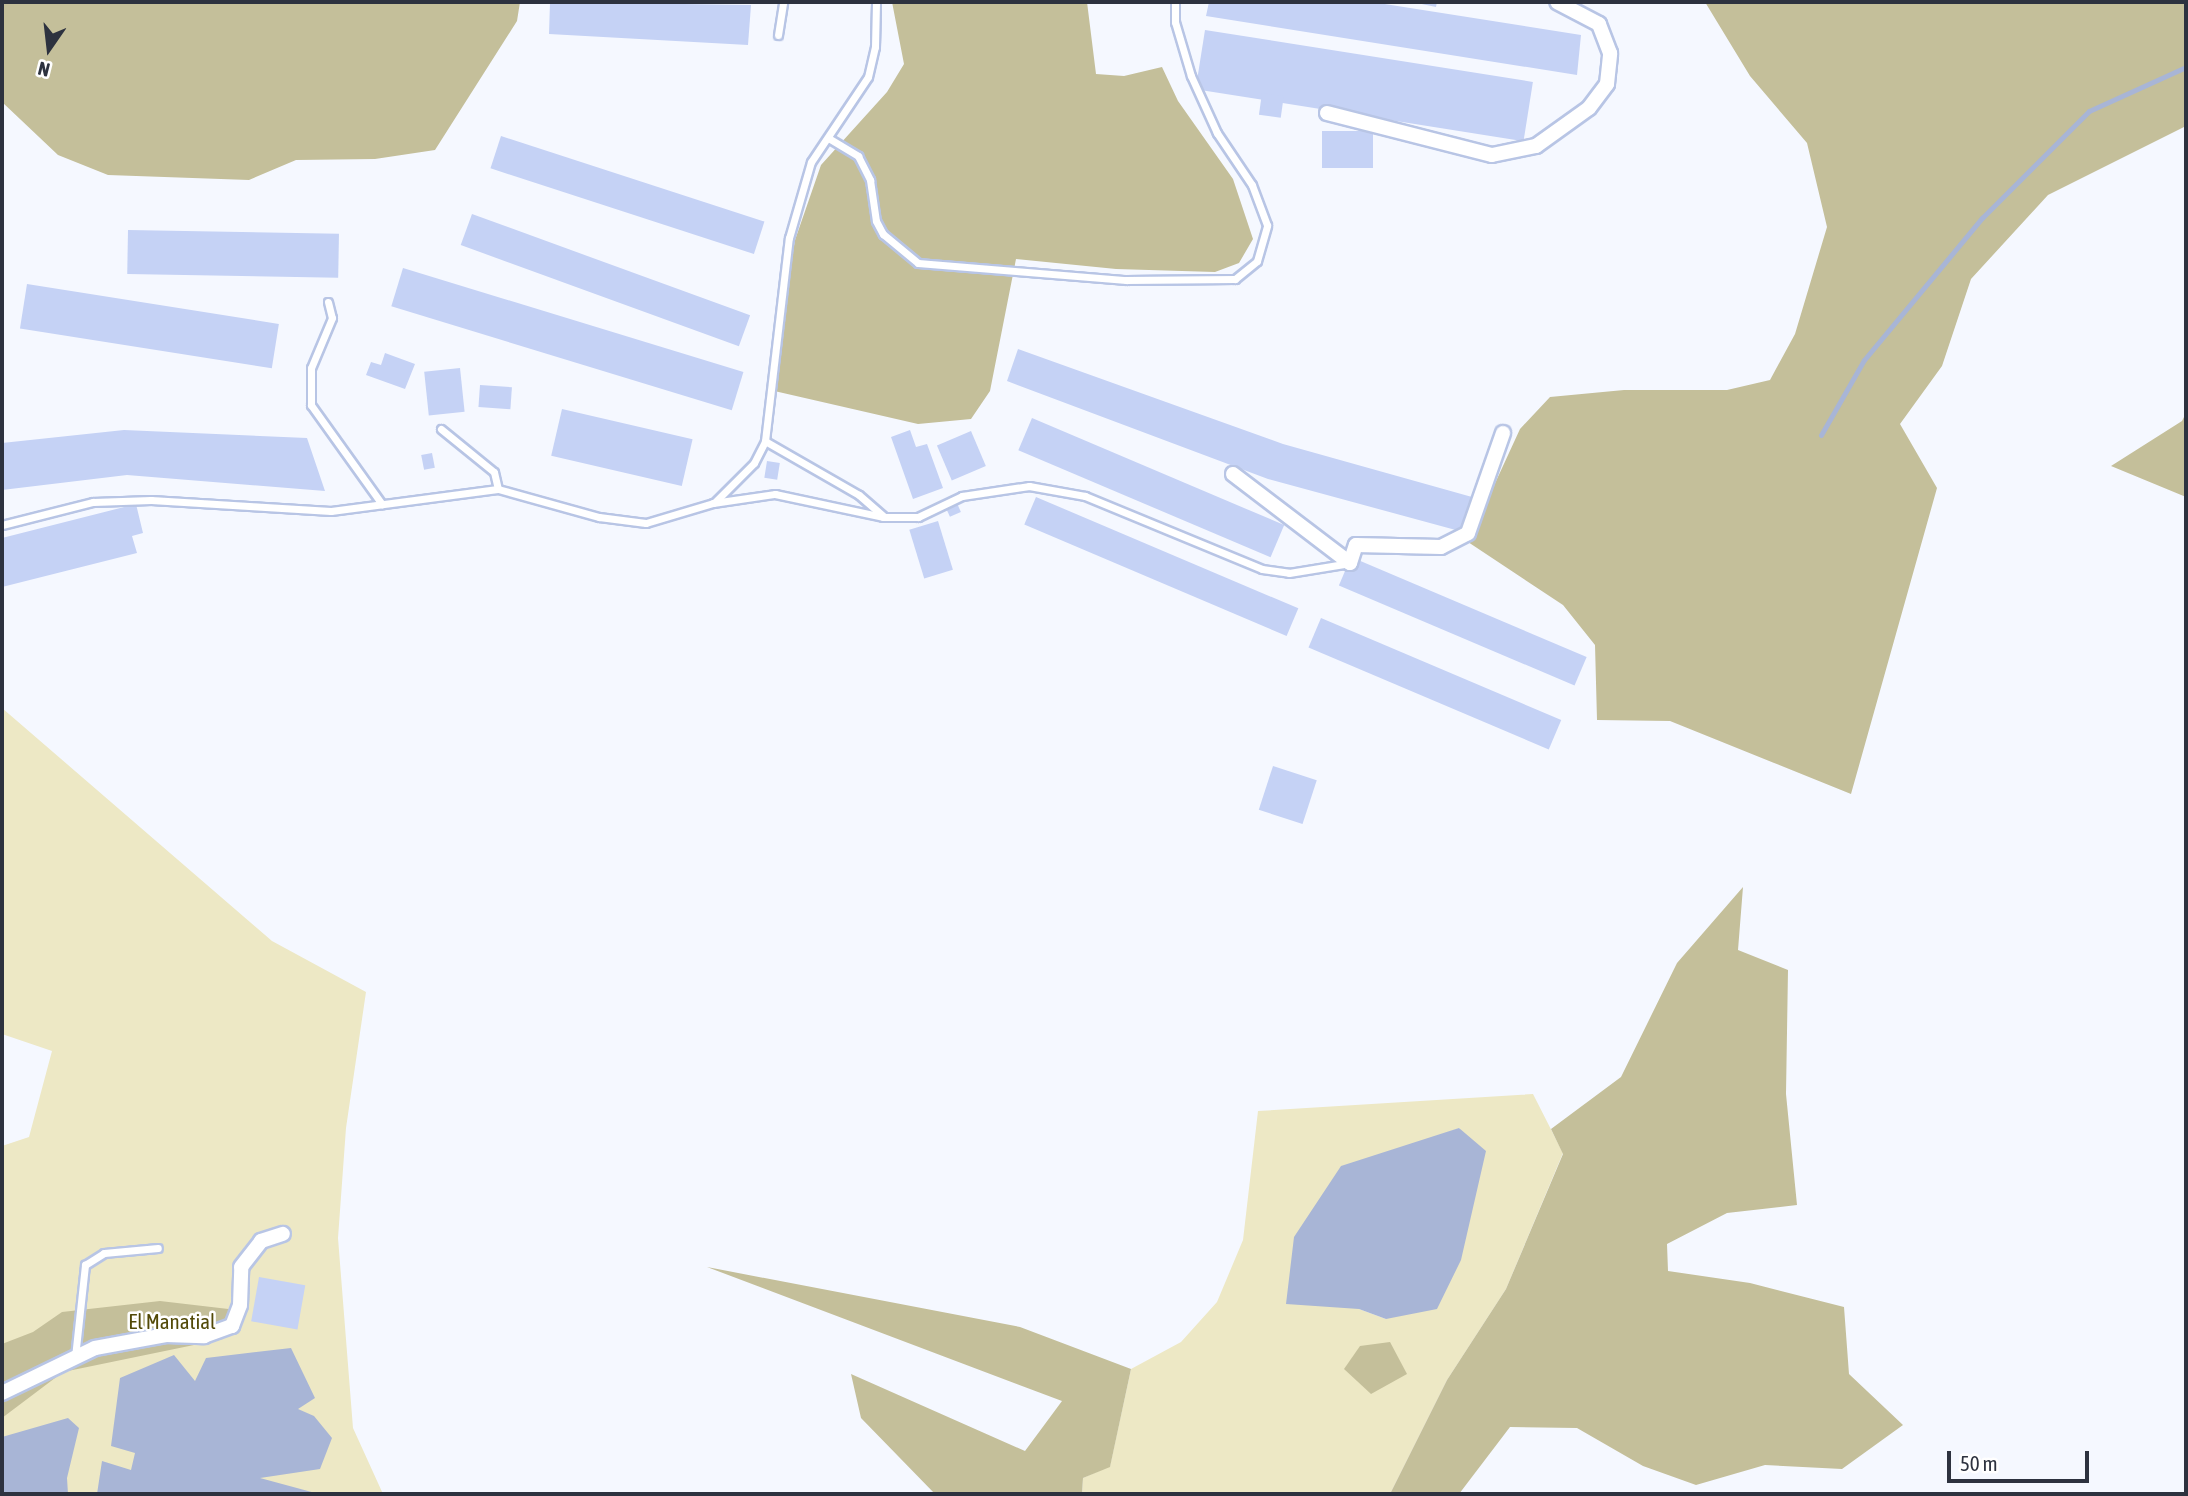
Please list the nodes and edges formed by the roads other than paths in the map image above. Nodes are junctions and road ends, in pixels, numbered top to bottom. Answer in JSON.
{"nodes":[{"id":1,"x":783,"y":2,"type":"edge"},
{"id":2,"x":876,"y":2,"type":"edge"},
{"id":3,"x":1175,"y":2,"type":"edge"},
{"id":4,"x":1557,"y":2,"type":"edge"},
{"id":5,"x":778,"y":35,"type":"dead end"},
{"id":6,"x":1327,"y":113,"type":"dead end"},
{"id":7,"x":830,"y":139,"type":"junction"},
{"id":8,"x":328,"y":302,"type":"dead end"},
{"id":9,"x":442,"y":429,"type":"dead end"},
{"id":10,"x":1503,"y":433,"type":"dead end"},
{"id":11,"x":765,"y":441,"type":"junction"},
{"id":12,"x":1233,"y":474,"type":"dead end"},
{"id":13,"x":498,"y":489,"type":"junction"},
{"id":14,"x":713,"y":503,"type":"junction"},
{"id":15,"x":382,"y":504,"type":"junction"},
{"id":16,"x":883,"y":517,"type":"junction"},
{"id":17,"x":2,"y":525,"type":"edge"},
{"id":18,"x":1350,"y":563,"type":"junction"},
{"id":19,"x":283,"y":1234,"type":"dead end"},
{"id":20,"x":158,"y":1248,"type":"dead end"},
{"id":21,"x":75,"y":1357,"type":"junction"},
{"id":22,"x":2,"y":1393,"type":"edge"}],
"edges":[{"from":1,"to":5,"type":"lane"},
{"from":2,"to":7,"type":"lane"},
{"from":3,"to":7,"type":"lane"},
{"from":4,"to":6,"type":"street"},
{"from":7,"to":11,"type":"lane"},
{"from":8,"to":15,"type":"lane"},
{"from":9,"to":13,"type":"lane"},
{"from":10,"to":18,"type":"street"},
{"from":11,"to":14,"type":"lane"},
{"from":11,"to":16,"type":"lane"},
{"from":12,"to":18,"type":"street"},
{"from":13,"to":14,"type":"lane"},
{"from":13,"to":15,"type":"lane"},
{"from":14,"to":16,"type":"lane"},
{"from":15,"to":17,"type":"lane"},
{"from":16,"to":18,"type":"lane"},
{"from":19,"to":21,"type":"street"},
{"from":20,"to":21,"type":"lane"},
{"from":21,"to":22,"type":"street"}]}
